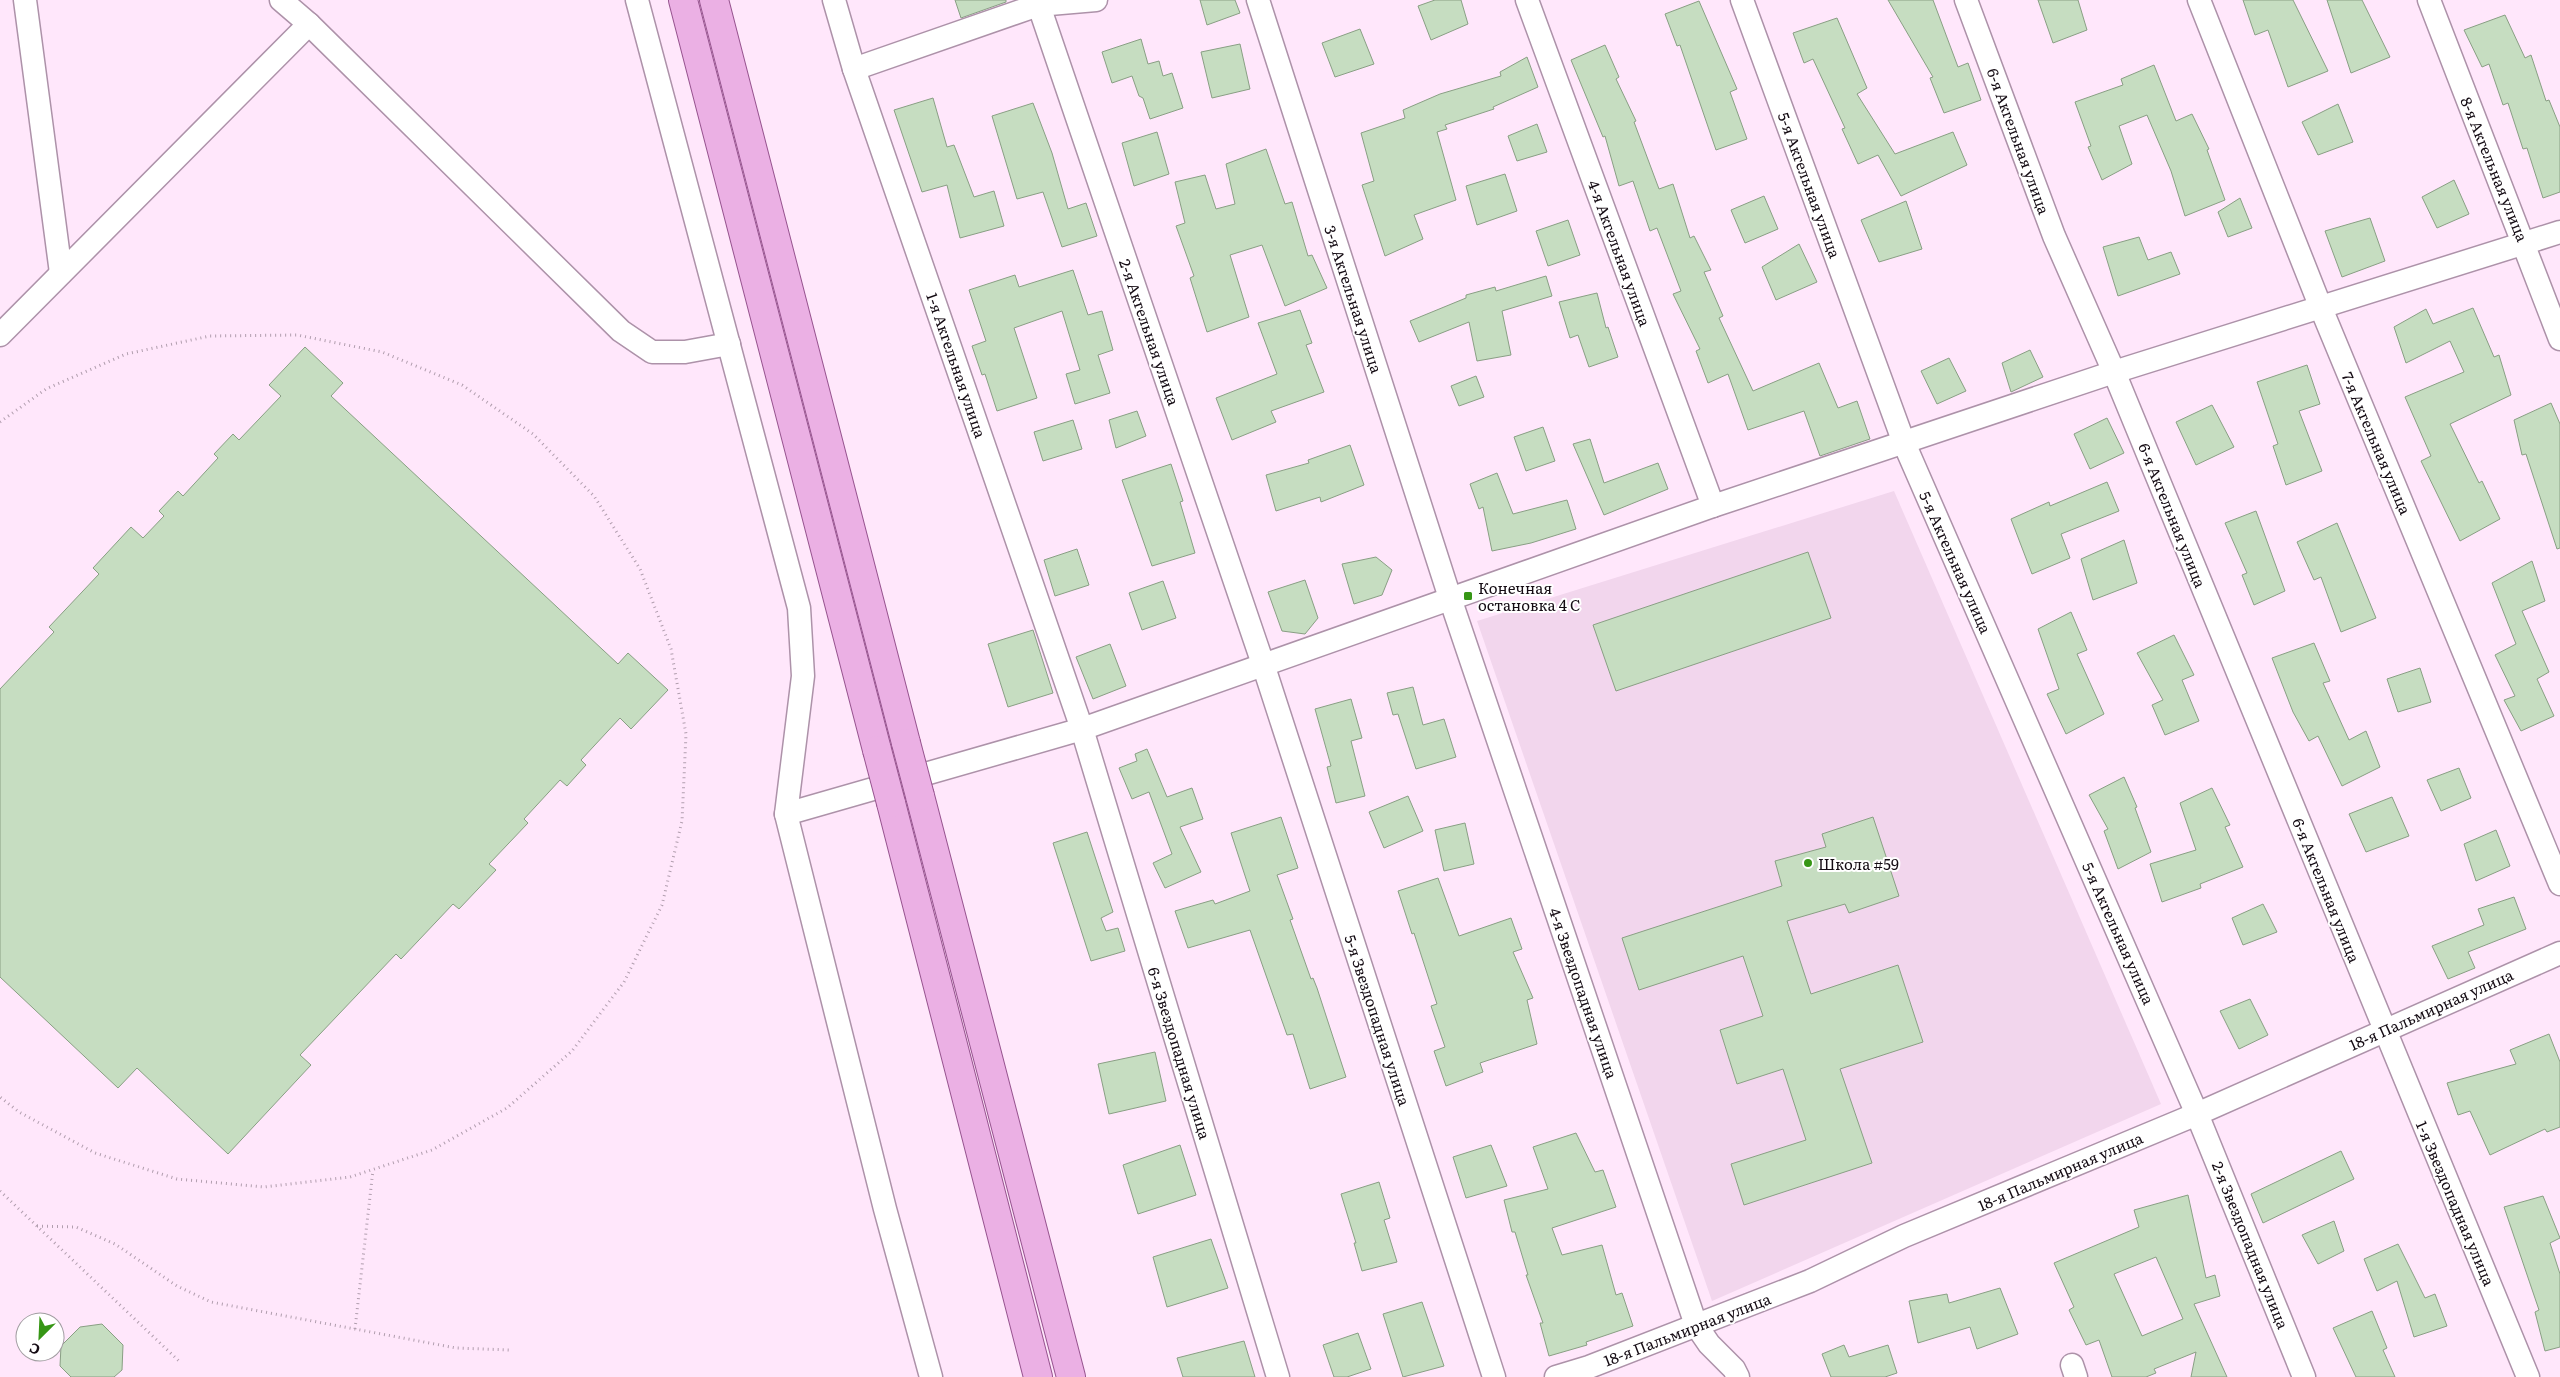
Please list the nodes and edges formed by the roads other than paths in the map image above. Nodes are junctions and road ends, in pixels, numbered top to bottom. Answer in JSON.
{"nodes":[{"id":1,"x":25,"y":0,"type":"edge"},
{"id":2,"x":281,"y":0,"type":"edge"},
{"id":3,"x":637,"y":0,"type":"edge"},
{"id":4,"x":683,"y":0,"type":"edge"},
{"id":5,"x":714,"y":0,"type":"edge"},
{"id":6,"x":834,"y":0,"type":"edge"},
{"id":7,"x":1096,"y":0,"type":"edge"},
{"id":8,"x":1258,"y":0,"type":"edge"},
{"id":9,"x":1528,"y":0,"type":"edge"},
{"id":10,"x":1742,"y":0,"type":"edge"},
{"id":11,"x":1966,"y":0,"type":"edge"},
{"id":12,"x":2199,"y":0,"type":"edge"},
{"id":13,"x":2429,"y":0,"type":"edge"},
{"id":14,"x":1037,"y":2,"type":"edge"},
{"id":15,"x":309,"y":24,"type":"junction"},
{"id":16,"x":854,"y":69,"type":"junction"},
{"id":17,"x":2560,"y":232,"type":"edge"},
{"id":18,"x":2525,"y":243,"type":"junction"},
{"id":19,"x":61,"y":273,"type":"junction"},
{"id":20,"x":2321,"y":308,"type":"junction"},
{"id":21,"x":0,"y":335,"type":"edge"},
{"id":22,"x":2560,"y":339,"type":"edge"},
{"id":23,"x":729,"y":344,"type":"junction"},
{"id":24,"x":2114,"y":372,"type":"junction"},
{"id":25,"x":1904,"y":443,"type":"junction"},
{"id":26,"x":1713,"y":506,"type":"junction"},
{"id":27,"x":1450,"y":598,"type":"junction"},
{"id":28,"x":1263,"y":664,"type":"junction"},
{"id":29,"x":1082,"y":729,"type":"junction"},
{"id":30,"x":786,"y":814,"type":"junction"},
{"id":31,"x":2560,"y":884,"type":"edge"},
{"id":32,"x":2560,"y":953,"type":"edge"},
{"id":33,"x":2384,"y":1029,"type":"junction"},
{"id":34,"x":2197,"y":1114,"type":"junction"},
{"id":35,"x":1696,"y":1325,"type":"junction"},
{"id":36,"x":931,"y":1377,"type":"edge"},
{"id":37,"x":1038,"y":1377,"type":"edge"},
{"id":38,"x":1071,"y":1377,"type":"edge"},
{"id":39,"x":1278,"y":1377,"type":"edge"},
{"id":40,"x":1494,"y":1377,"type":"edge"},
{"id":41,"x":1556,"y":1377,"type":"edge"},
{"id":42,"x":1738,"y":1377,"type":"edge"},
{"id":43,"x":2304,"y":1377,"type":"edge"},
{"id":44,"x":2528,"y":1377,"type":"edge"}],
"edges":[{"from":1,"to":19,"type":"street"},
{"from":2,"to":15,"type":"street"},
{"from":3,"to":23,"type":"street"},
{"from":4,"to":37,"type":"main road","bridge":true},
{"from":5,"to":38,"type":"main road","bridge":true},
{"from":6,"to":16,"type":"street","name":"1-я Акгельная улица"},
{"from":7,"to":14,"type":"street"},
{"from":8,"to":27,"type":"street","name":"3-я Акгельная улица"},
{"from":9,"to":26,"type":"street","name":"4-я Акгельная улица"},
{"from":10,"to":25,"type":"street","name":"5-я Акгельная улица"},
{"from":11,"to":24,"type":"street","name":"6-я Акгельная улица"},
{"from":12,"to":20,"type":"street","name":"7-я Акгельная улица"},
{"from":13,"to":18,"type":"street","name":"8-я Акгельная улица"},
{"from":14,"to":16,"type":"street"},
{"from":14,"to":28,"type":"street","name":"2-я Акгельная улица"},
{"from":15,"to":19,"type":"street"},
{"from":15,"to":23,"type":"street"},
{"from":16,"to":29,"type":"street","name":"1-я Акгельная улица"},
{"from":17,"to":18,"type":"street"},
{"from":18,"to":20,"type":"street"},
{"from":18,"to":22,"type":"street","name":"8-я Акгельная улица"},
{"from":19,"to":21,"type":"street"},
{"from":20,"to":24,"type":"street"},
{"from":20,"to":31,"type":"street","name":"7-я Акгельная улица"},
{"from":23,"to":30,"type":"street"},
{"from":24,"to":25,"type":"street"},
{"from":24,"to":33,"type":"street","name":"6-я Акгельная улица"},
{"from":25,"to":26,"type":"street"},
{"from":25,"to":34,"type":"street","name":"5-я Акгельная улица"},
{"from":26,"to":27,"type":"street"},
{"from":27,"to":28,"type":"street"},
{"from":27,"to":35,"type":"street","name":"4-я Звездопадная улица"},
{"from":28,"to":29,"type":"street"},
{"from":28,"to":40,"type":"street","name":"5-я Звездопадная улица"},
{"from":29,"to":30,"type":"street"},
{"from":29,"to":39,"type":"street","name":"6-я Звездопадная улица"},
{"from":30,"to":36,"type":"street"},
{"from":32,"to":33,"type":"street","name":"18-я Пальмирная улица"},
{"from":33,"to":34,"type":"street","name":"18-я Пальмирная улица"},
{"from":33,"to":44,"type":"street","name":"1-я Звездопадная улица"},
{"from":34,"to":35,"type":"street","name":"18-я Пальмирная улица"},
{"from":34,"to":43,"type":"street","name":"2-я Звездопадная улица"},
{"from":35,"to":41,"type":"street","name":"18-я Пальмирная улица"},
{"from":35,"to":42,"type":"street","name":"4-я Звездопадная улица"}]}
